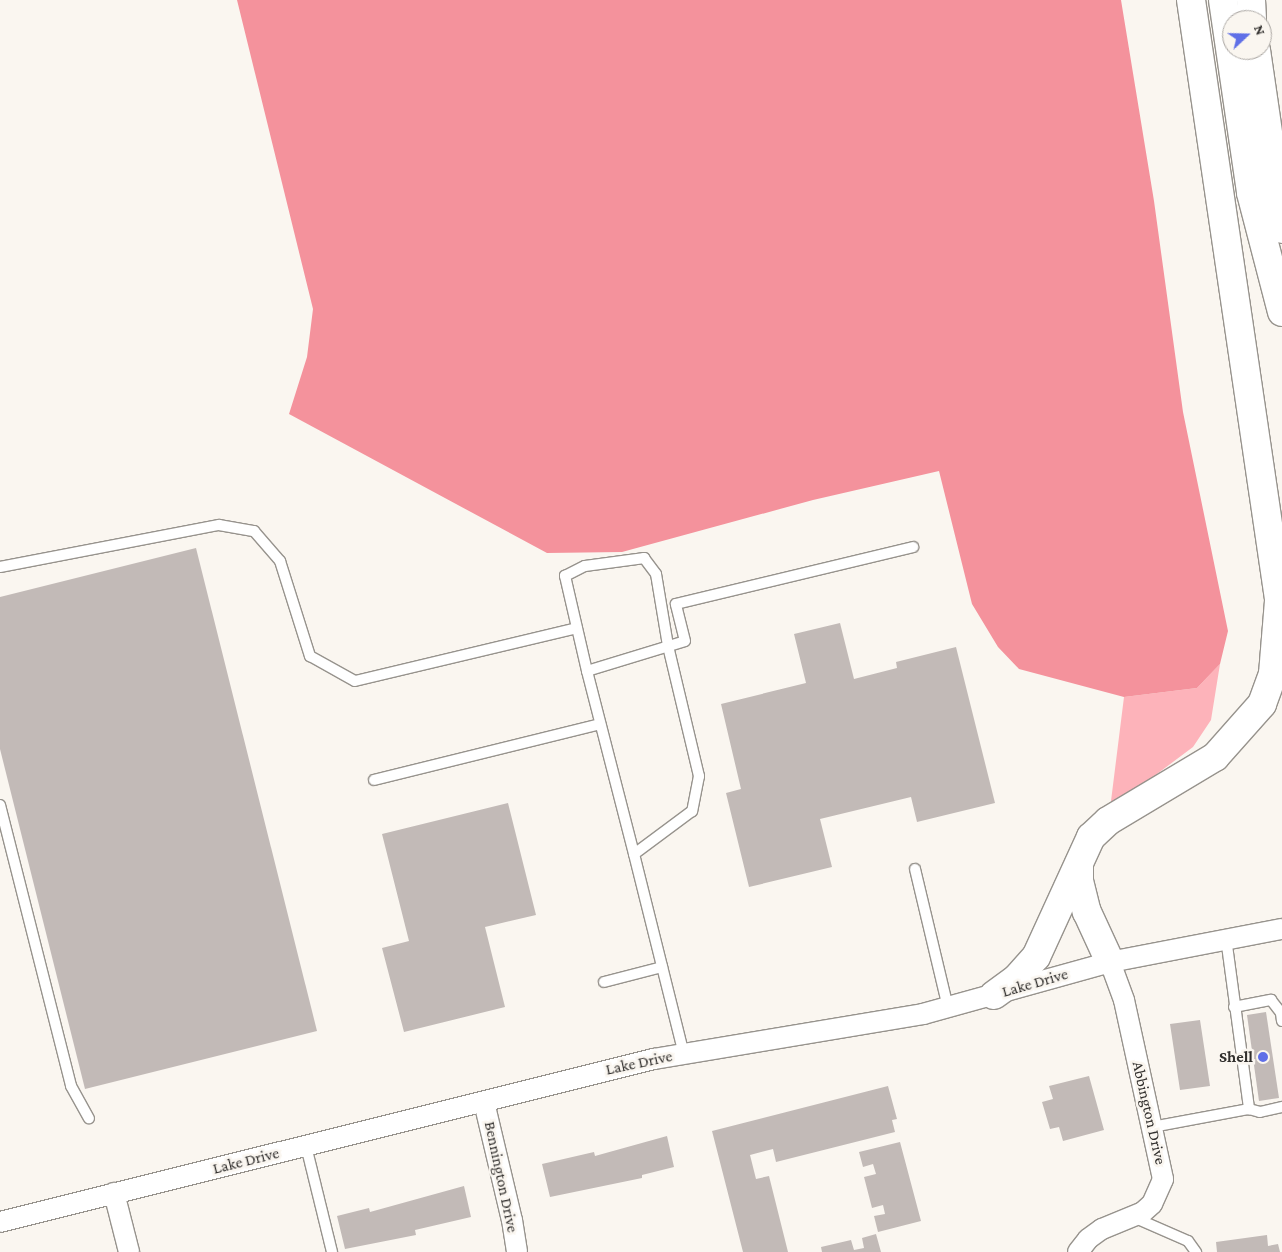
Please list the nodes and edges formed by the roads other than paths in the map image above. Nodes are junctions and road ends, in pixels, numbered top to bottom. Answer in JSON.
{"nodes":[{"id":1,"x":1173,"y":0,"type":"edge"},
{"id":2,"x":1191,"y":0,"type":"edge"},
{"id":3,"x":1223,"y":0,"type":"edge"},
{"id":4,"x":1257,"y":60,"type":"edge"},
{"id":5,"x":1212,"y":138,"type":"junction"},
{"id":6,"x":1282,"y":229,"type":"edge"},
{"id":7,"x":1282,"y":312,"type":"edge"},
{"id":8,"x":913,"y":547,"type":"dead end"},
{"id":9,"x":0,"y":566,"type":"edge"},
{"id":10,"x":1281,"y":610,"type":"edge"},
{"id":11,"x":577,"y":628,"type":"junction"},
{"id":12,"x":668,"y":646,"type":"junction"},
{"id":13,"x":587,"y":670,"type":"junction"},
{"id":14,"x":600,"y":724,"type":"junction"},
{"id":15,"x":374,"y":780,"type":"dead end"},
{"id":16,"x":0,"y":805,"type":"edge"},
{"id":17,"x":634,"y":854,"type":"junction"},
{"id":18,"x":1079,"y":859,"type":"junction"},
{"id":19,"x":915,"y":869,"type":"dead end"},
{"id":20,"x":1282,"y":929,"type":"edge"},
{"id":21,"x":1226,"y":938,"type":"junction"},
{"id":22,"x":1110,"y":962,"type":"junction"},
{"id":23,"x":662,"y":967,"type":"junction"},
{"id":24,"x":604,"y":982,"type":"dead end"},
{"id":25,"x":994,"y":995,"type":"junction"},
{"id":26,"x":1234,"y":1006,"type":"junction"},
{"id":27,"x":948,"y":1007,"type":"junction"},
{"id":28,"x":1282,"y":1020,"type":"edge"},
{"id":29,"x":684,"y":1054,"type":"junction"},
{"id":30,"x":484,"y":1102,"type":"junction"},
{"id":31,"x":1282,"y":1107,"type":"edge"},
{"id":32,"x":1249,"y":1109,"type":"junction"},
{"id":33,"x":89,"y":1118,"type":"dead end"},
{"id":34,"x":1152,"y":1127,"type":"junction"},
{"id":35,"x":306,"y":1146,"type":"junction"},
{"id":36,"x":114,"y":1193,"type":"junction"},
{"id":37,"x":1132,"y":1217,"type":"junction"},
{"id":38,"x":0,"y":1222,"type":"edge"},
{"id":39,"x":128,"y":1252,"type":"edge"},
{"id":40,"x":332,"y":1252,"type":"edge"},
{"id":41,"x":517,"y":1252,"type":"edge"},
{"id":42,"x":1078,"y":1252,"type":"edge"},
{"id":43,"x":1196,"y":1252,"type":"edge"}],
"edges":[{"from":1,"to":5,"type":"highway"},
{"from":2,"to":5,"type":"highway"},
{"from":3,"to":7,"type":"highway"},
{"from":4,"to":6,"type":"highway"},
{"from":5,"to":10,"type":"highway"},
{"from":8,"to":12,"type":"lane"},
{"from":9,"to":11,"type":"lane"},
{"from":10,"to":18,"type":"highway"},
{"from":11,"to":12,"type":"lane"},
{"from":11,"to":13,"type":"lane"},
{"from":12,"to":13,"type":"lane"},
{"from":12,"to":17,"type":"lane"},
{"from":13,"to":14,"type":"lane"},
{"from":14,"to":15,"type":"lane"},
{"from":14,"to":17,"type":"lane"},
{"from":16,"to":33,"type":"lane"},
{"from":17,"to":23,"type":"lane"},
{"from":18,"to":22,"type":"highway"},
{"from":18,"to":25,"type":"highway"},
{"from":19,"to":27,"type":"lane"},
{"from":20,"to":21,"type":"street","name":"Lake Drive"},
{"from":21,"to":22,"type":"street","name":"Lake Drive"},
{"from":21,"to":26,"type":"lane"},
{"from":22,"to":25,"type":"street","name":"Lake Drive"},
{"from":22,"to":34,"type":"street","name":"Abbington Drive"},
{"from":23,"to":24,"type":"lane"},
{"from":23,"to":29,"type":"lane"},
{"from":25,"to":27,"type":"street","name":"Lake Drive"},
{"from":26,"to":28,"type":"lane"},
{"from":26,"to":32,"type":"lane"},
{"from":27,"to":29,"type":"street","name":"Lake Drive"},
{"from":29,"to":30,"type":"street","name":"Lake Drive"},
{"from":30,"to":35,"type":"street","name":"Lake Drive"},
{"from":30,"to":41,"type":"street","name":"Bennington Drive"},
{"from":31,"to":32,"type":"lane"},
{"from":32,"to":34,"type":"lane"},
{"from":34,"to":37,"type":"street","name":"Abbington Drive"},
{"from":35,"to":36,"type":"street","name":"Lake Drive"},
{"from":35,"to":40,"type":"lane"},
{"from":36,"to":38,"type":"street","name":"Lake Drive"},
{"from":36,"to":39,"type":"street"},
{"from":37,"to":42,"type":"street","name":"Abbington Drive"},
{"from":37,"to":43,"type":"lane"}]}
